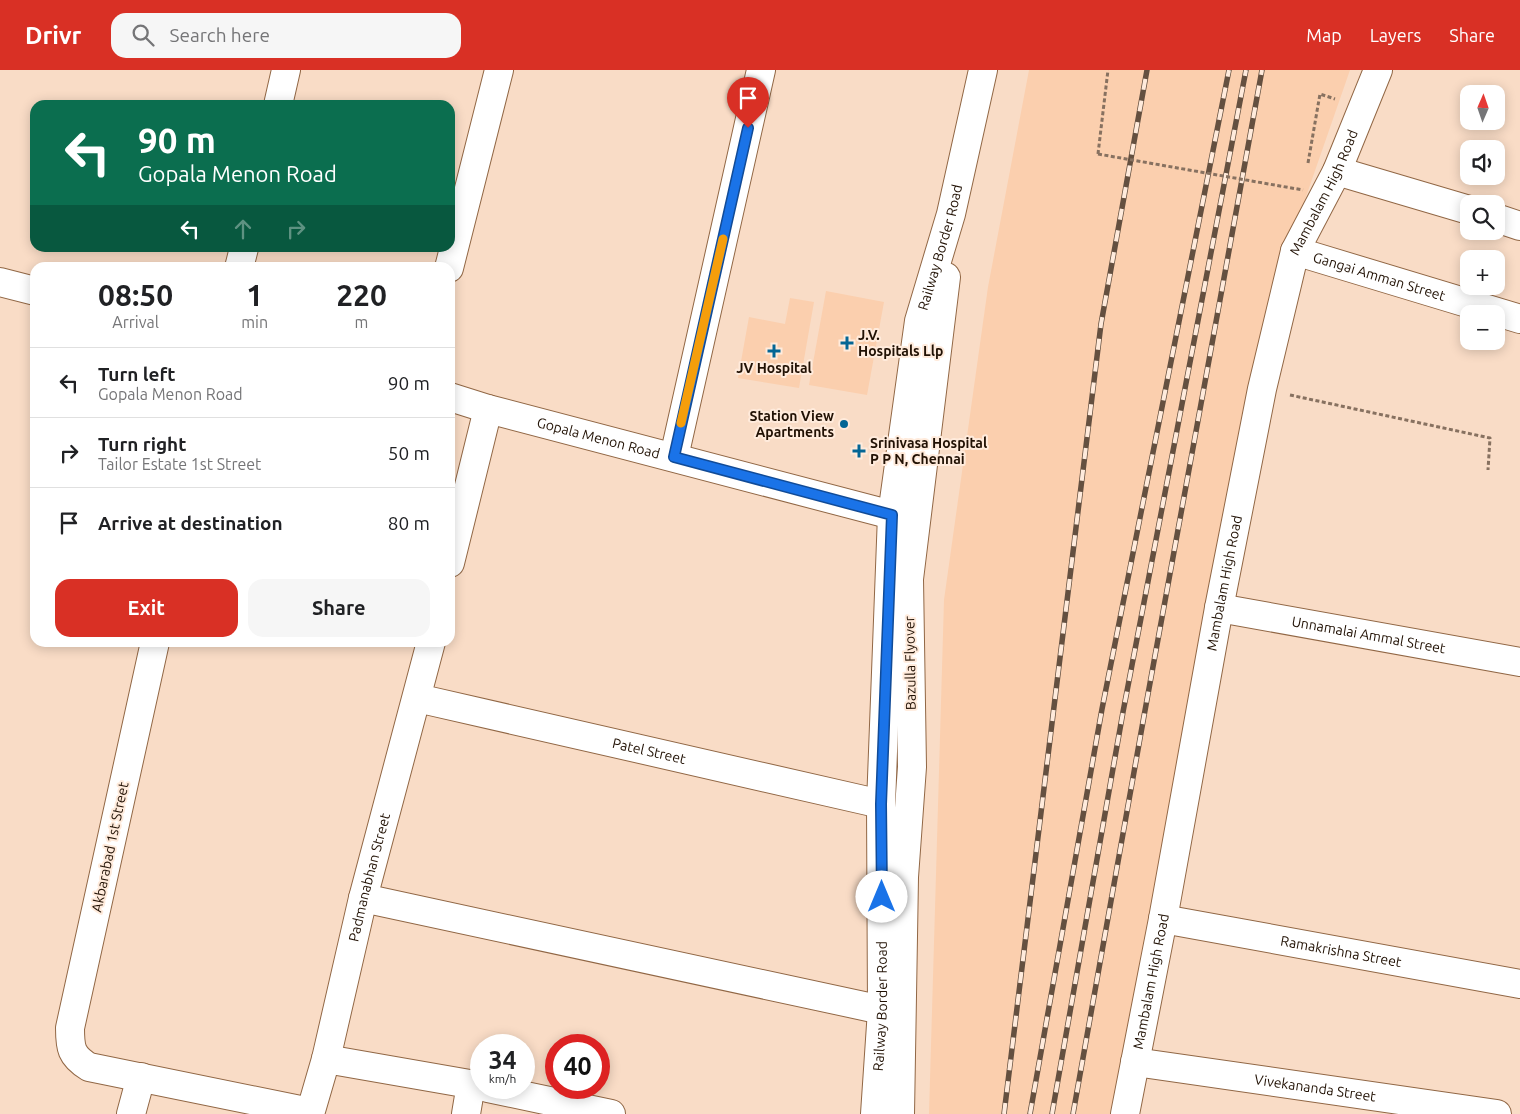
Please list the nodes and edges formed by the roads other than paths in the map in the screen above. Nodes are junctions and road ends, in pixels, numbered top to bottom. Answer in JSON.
{"nodes":[{"id":1,"x":286,"y":70,"type":"edge"},
{"id":2,"x":499,"y":70,"type":"edge"},
{"id":3,"x":761,"y":70,"type":"edge"},
{"id":4,"x":983,"y":70,"type":"edge"},
{"id":5,"x":1378,"y":70,"type":"edge"},
{"id":6,"x":279,"y":100,"type":"edge"},
{"id":7,"x":1337,"y":172,"type":"junction"},
{"id":8,"x":1460,"y":207,"type":"edge"},
{"id":9,"x":951,"y":214,"type":"junction"},
{"id":10,"x":1505,"y":221,"type":"edge"},
{"id":11,"x":1520,"y":226,"type":"edge"},
{"id":12,"x":455,"y":244,"type":"edge"},
{"id":13,"x":1295,"y":250,"type":"junction"},
{"id":14,"x":0,"y":282,"type":"edge"},
{"id":15,"x":30,"y":290,"type":"edge"},
{"id":16,"x":1520,"y":319,"type":"edge"},
{"id":17,"x":455,"y":399,"type":"edge"},
{"id":18,"x":488,"y":409,"type":"junction"},
{"id":19,"x":674,"y":457,"type":"junction"},
{"id":20,"x":892,"y":515,"type":"junction"},
{"id":21,"x":455,"y":543,"type":"edge"},
{"id":22,"x":1218,"y":608,"type":"junction"},
{"id":23,"x":154,"y":647,"type":"edge"},
{"id":24,"x":430,"y":647,"type":"edge"},
{"id":25,"x":1520,"y":662,"type":"edge"},
{"id":26,"x":417,"y":698,"type":"junction"},
{"id":27,"x":881,"y":804,"type":"junction"},
{"id":28,"x":363,"y":898,"type":"junction"},
{"id":29,"x":1163,"y":919,"type":"junction"},
{"id":30,"x":1520,"y":984,"type":"edge"},
{"id":31,"x":882,"y":1010,"type":"junction"},
{"id":32,"x":326,"y":1059,"type":"junction"},
{"id":33,"x":1135,"y":1062,"type":"junction"},
{"id":34,"x":141,"y":1077,"type":"junction"},
{"id":35,"x":470,"y":1084,"type":"edge"},
{"id":36,"x":535,"y":1098,"type":"edge"},
{"id":37,"x":474,"y":1099,"type":"edge"},
{"id":38,"x":310,"y":1113,"type":"edge"},
{"id":39,"x":131,"y":1114,"type":"edge"},
{"id":40,"x":466,"y":1114,"type":"edge"},
{"id":41,"x":611,"y":1114,"type":"edge"},
{"id":42,"x":875,"y":1114,"type":"edge"},
{"id":43,"x":900,"y":1114,"type":"edge"},
{"id":44,"x":1125,"y":1114,"type":"edge"},
{"id":45,"x":1497,"y":1114,"type":"edge"}],
"edges":[{"from":1,"to":6,"type":"street"},
{"from":2,"to":12,"type":"street"},
{"from":3,"to":19,"type":"street"},
{"from":4,"to":9,"type":"street","name":"Railway Border Road"},
{"from":5,"to":7,"type":"street","name":"Mambalam High Road"},
{"from":7,"to":8,"type":"street"},
{"from":7,"to":13,"type":"street","name":"Mambalam High Road"},
{"from":9,"to":20,"type":"street","name":"Railway Border Road"},
{"from":9,"to":43,"type":"street","name":"Bazulla Flyover"},
{"from":10,"to":11,"type":"street"},
{"from":13,"to":16,"type":"street","name":"Gangai Amman Street"},
{"from":13,"to":22,"type":"street","name":"Mambalam High Road"},
{"from":14,"to":15,"type":"street"},
{"from":17,"to":18,"type":"street","name":"Gopala Menon Road"},
{"from":18,"to":19,"type":"street","name":"Gopala Menon Road"},
{"from":18,"to":21,"type":"street"},
{"from":19,"to":20,"type":"street","name":"Gopala Menon Road"},
{"from":20,"to":27,"type":"street","name":"Railway Border Road"},
{"from":22,"to":25,"type":"street","name":"Unnamalai Ammal Street"},
{"from":22,"to":29,"type":"street","name":"Mambalam High Road"},
{"from":23,"to":34,"type":"street","name":"Akbarabad 1st Street"},
{"from":24,"to":26,"type":"street","name":"Padmanabhan Street"},
{"from":26,"to":27,"type":"street","name":"Patel Street"},
{"from":26,"to":28,"type":"street","name":"Padmanabhan Street"},
{"from":27,"to":31,"type":"street","name":"Railway Border Road"},
{"from":28,"to":31,"type":"street"},
{"from":28,"to":32,"type":"street","name":"Padmanabhan Street"},
{"from":29,"to":30,"type":"street","name":"Ramakrishna Street"},
{"from":29,"to":33,"type":"street","name":"Mambalam High Road"},
{"from":31,"to":42,"type":"street","name":"Railway Border Road"},
{"from":32,"to":35,"type":"street"},
{"from":32,"to":38,"type":"street","name":"Padmanabhan Street"},
{"from":33,"to":44,"type":"street","name":"Mambalam High Road"},
{"from":33,"to":45,"type":"street","name":"Vivekananda Street"},
{"from":34,"to":38,"type":"street"},
{"from":34,"to":39,"type":"street"},
{"from":36,"to":41,"type":"street"},
{"from":37,"to":40,"type":"street"}]}
